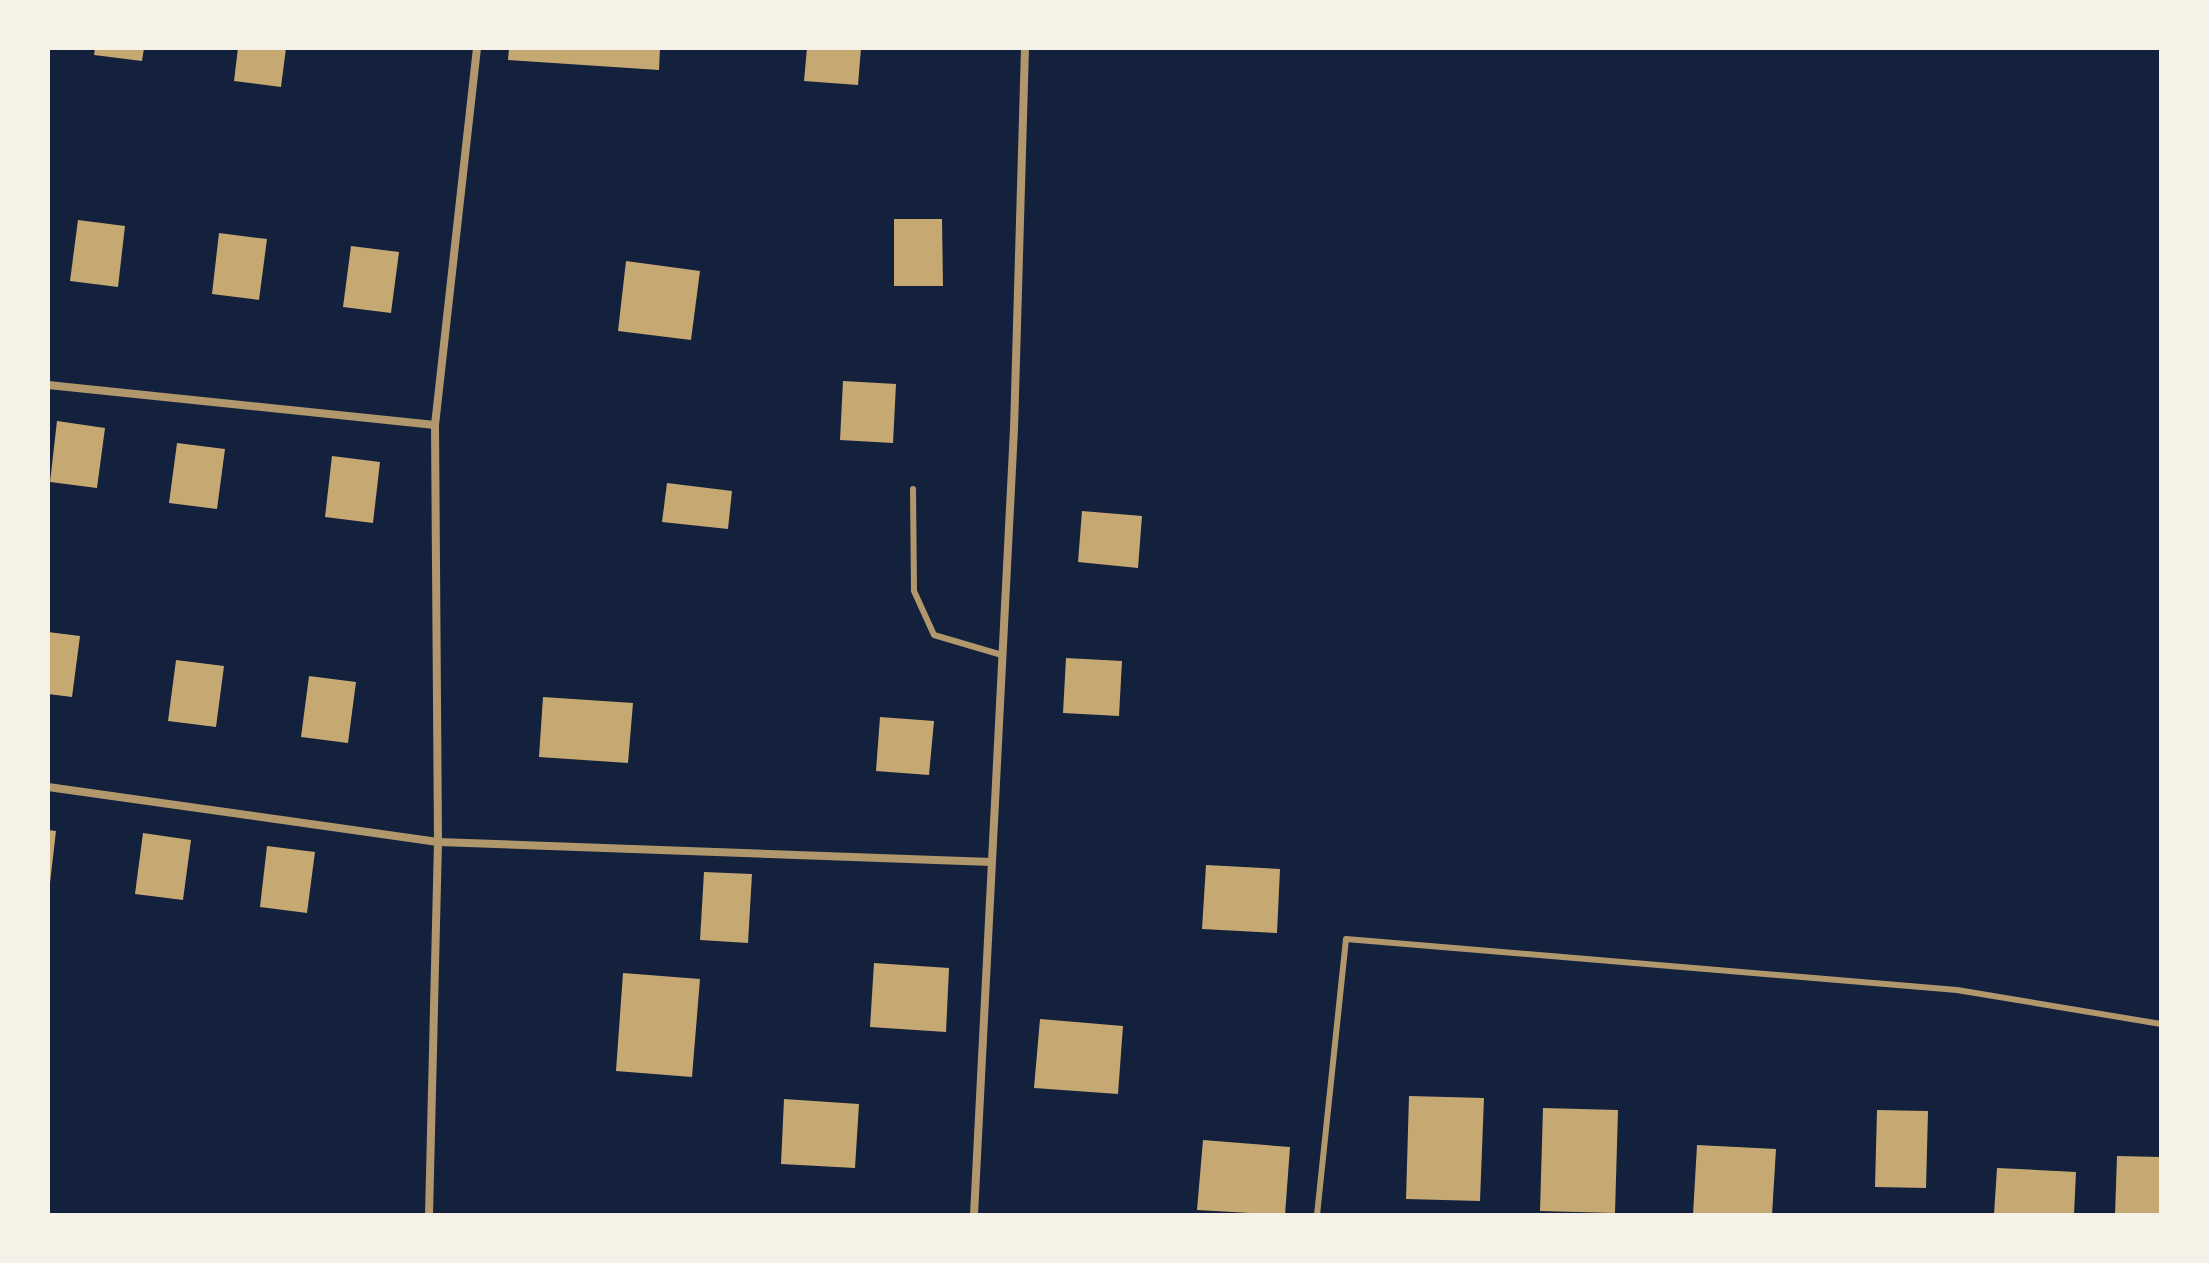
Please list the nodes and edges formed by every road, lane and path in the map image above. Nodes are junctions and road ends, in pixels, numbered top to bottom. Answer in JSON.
{"nodes":[{"id":1,"x":477,"y":48,"type":"edge"},
{"id":2,"x":1025,"y":48,"type":"edge"},
{"id":3,"x":48,"y":385,"type":"edge"},
{"id":4,"x":435,"y":425,"type":"junction"},
{"id":5,"x":913,"y":489,"type":"dead end"},
{"id":6,"x":1002,"y":655,"type":"junction"},
{"id":7,"x":48,"y":787,"type":"edge"},
{"id":8,"x":438,"y":842,"type":"junction"},
{"id":9,"x":991,"y":862,"type":"junction"},
{"id":10,"x":2161,"y":1024,"type":"edge"},
{"id":11,"x":429,"y":1215,"type":"edge"},
{"id":12,"x":974,"y":1215,"type":"edge"},
{"id":13,"x":1317,"y":1215,"type":"edge"}],
"edges":[{"from":1,"to":4,"type":"street"},
{"from":2,"to":6,"type":"street"},
{"from":3,"to":4,"type":"street"},
{"from":4,"to":8,"type":"street"},
{"from":5,"to":6,"type":"lane"},
{"from":6,"to":9,"type":"street"},
{"from":7,"to":8,"type":"street"},
{"from":8,"to":9,"type":"street"},
{"from":8,"to":11,"type":"street"},
{"from":9,"to":12,"type":"street"},
{"from":10,"to":13,"type":"lane"}]}
